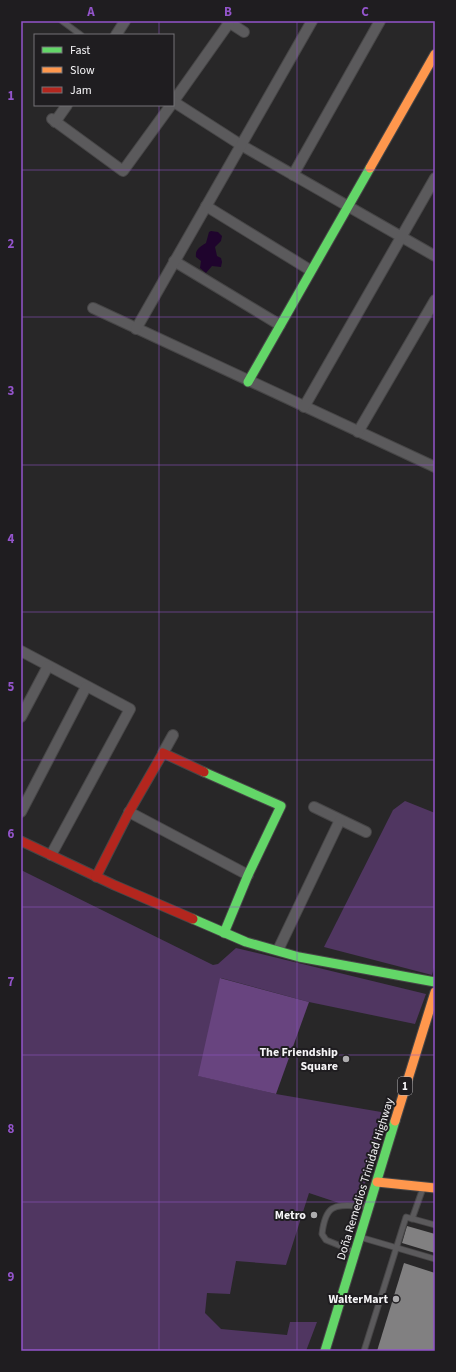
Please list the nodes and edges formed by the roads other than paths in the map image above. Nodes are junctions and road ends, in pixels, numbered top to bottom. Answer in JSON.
{"nodes":[{"id":1,"x":62,"y":21,"type":"edge"},
{"id":2,"x":125,"y":21,"type":"edge"},
{"id":3,"x":312,"y":21,"type":"edge"},
{"id":4,"x":380,"y":21,"type":"edge"},
{"id":5,"x":228,"y":22,"type":"edge"},
{"id":6,"x":244,"y":32,"type":"dead end"},
{"id":7,"x":80,"y":34,"type":"edge"},
{"id":8,"x":117,"y":34,"type":"edge"},
{"id":9,"x":435,"y":54,"type":"edge"},
{"id":10,"x":174,"y":102,"type":"edge"},
{"id":11,"x":174,"y":104,"type":"edge"},
{"id":12,"x":66,"y":106,"type":"edge"},
{"id":13,"x":171,"y":106,"type":"edge"},
{"id":14,"x":240,"y":145,"type":"junction"},
{"id":15,"x":293,"y":175,"type":"junction"},
{"id":16,"x":435,"y":178,"type":"edge"},
{"id":17,"x":206,"y":206,"type":"junction"},
{"id":18,"x":349,"y":206,"type":"junction"},
{"id":19,"x":402,"y":237,"type":"junction"},
{"id":20,"x":435,"y":256,"type":"edge"},
{"id":21,"x":174,"y":261,"type":"junction"},
{"id":22,"x":310,"y":270,"type":"junction"},
{"id":23,"x":435,"y":300,"type":"edge"},
{"id":24,"x":93,"y":308,"type":"dead end"},
{"id":25,"x":280,"y":325,"type":"junction"},
{"id":26,"x":136,"y":329,"type":"junction"},
{"id":27,"x":248,"y":382,"type":"junction"},
{"id":28,"x":304,"y":407,"type":"junction"},
{"id":29,"x":358,"y":432,"type":"junction"},
{"id":30,"x":435,"y":467,"type":"edge"},
{"id":31,"x":21,"y":651,"type":"edge"},
{"id":32,"x":48,"y":666,"type":"junction"},
{"id":33,"x":86,"y":687,"type":"junction"},
{"id":34,"x":21,"y":717,"type":"edge"},
{"id":35,"x":173,"y":735,"type":"dead end"},
{"id":36,"x":163,"y":753,"type":"junction"},
{"id":37,"x":314,"y":807,"type":"dead end"},
{"id":38,"x":21,"y":812,"type":"edge"},
{"id":39,"x":129,"y":812,"type":"junction"},
{"id":40,"x":340,"y":820,"type":"junction"},
{"id":41,"x":366,"y":832,"type":"dead end"},
{"id":42,"x":21,"y":841,"type":"edge"},
{"id":43,"x":51,"y":855,"type":"junction"},
{"id":44,"x":248,"y":875,"type":"junction"},
{"id":45,"x":96,"y":876,"type":"junction"},
{"id":46,"x":224,"y":933,"type":"junction"},
{"id":47,"x":278,"y":950,"type":"junction"},
{"id":48,"x":435,"y":982,"type":"edge"},
{"id":49,"x":435,"y":992,"type":"edge"},
{"id":50,"x":377,"y":1182,"type":"junction"},
{"id":51,"x":423,"y":1187,"type":"junction"},
{"id":52,"x":435,"y":1188,"type":"edge"},
{"id":53,"x":370,"y":1206,"type":"junction"},
{"id":54,"x":412,"y":1219,"type":"junction"},
{"id":55,"x":435,"y":1225,"type":"edge"},
{"id":56,"x":360,"y":1237,"type":"junction"},
{"id":57,"x":396,"y":1247,"type":"junction"},
{"id":58,"x":356,"y":1252,"type":"junction"},
{"id":59,"x":435,"y":1260,"type":"edge"},
{"id":60,"x":325,"y":1351,"type":"edge"},
{"id":61,"x":364,"y":1351,"type":"edge"}],
"edges":[{"from":1,"to":7,"type":"lane"},
{"from":2,"to":8,"type":"street"},
{"from":3,"to":14,"type":"street"},
{"from":4,"to":15,"type":"street"},
{"from":5,"to":6,"type":"street"},
{"from":5,"to":10,"type":"street"},
{"from":9,"to":18,"type":"main road"},
{"from":11,"to":14,"type":"street"},
{"from":12,"to":13,"type":"street"},
{"from":14,"to":15,"type":"street"},
{"from":14,"to":17,"type":"street"},
{"from":15,"to":18,"type":"street"},
{"from":16,"to":19,"type":"street"},
{"from":17,"to":21,"type":"street"},
{"from":17,"to":22,"type":"street"},
{"from":18,"to":19,"type":"street"},
{"from":18,"to":22,"type":"main road"},
{"from":19,"to":20,"type":"street"},
{"from":19,"to":28,"type":"street"},
{"from":21,"to":25,"type":"street"},
{"from":21,"to":26,"type":"street"},
{"from":22,"to":25,"type":"main road"},
{"from":23,"to":29,"type":"street"},
{"from":24,"to":26,"type":"street"},
{"from":25,"to":27,"type":"main road"},
{"from":26,"to":27,"type":"street"},
{"from":27,"to":28,"type":"street"},
{"from":28,"to":29,"type":"street"},
{"from":29,"to":30,"type":"street"},
{"from":31,"to":32,"type":"street"},
{"from":32,"to":33,"type":"street"},
{"from":32,"to":34,"type":"street"},
{"from":33,"to":38,"type":"street"},
{"from":33,"to":43,"type":"street"},
{"from":35,"to":36,"type":"street"},
{"from":36,"to":39,"type":"main road"},
{"from":36,"to":44,"type":"main road"},
{"from":37,"to":40,"type":"street"},
{"from":39,"to":44,"type":"street"},
{"from":39,"to":45,"type":"main road"},
{"from":40,"to":41,"type":"street"},
{"from":40,"to":47,"type":"street"},
{"from":42,"to":43,"type":"main road"},
{"from":43,"to":45,"type":"main road"},
{"from":44,"to":46,"type":"main road"},
{"from":45,"to":46,"type":"main road"},
{"from":46,"to":47,"type":"main road"},
{"from":47,"to":48,"type":"main road"},
{"from":49,"to":50,"type":"main road","name":"Doña Remedios Trinidad Highway","number":"1"},
{"from":50,"to":51,"type":"main road"},
{"from":50,"to":53,"type":"main road","name":"Doña Remedios Trinidad Highway","number":"1"},
{"from":51,"to":52,"type":"main road"},
{"from":51,"to":54,"type":"lane"},
{"from":53,"to":56,"type":"main road","name":"Doña Remedios Trinidad Highway","number":"1"},
{"from":53,"to":58,"type":"lane"},
{"from":54,"to":55,"type":"lane"},
{"from":54,"to":57,"type":"lane"},
{"from":56,"to":57,"type":"lane"},
{"from":56,"to":58,"type":"main road","name":"Doña Remedios Trinidad Highway","number":"1"},
{"from":57,"to":59,"type":"lane"},
{"from":57,"to":61,"type":"lane"},
{"from":58,"to":60,"type":"main road","name":"Doña Remedios Trinidad Highway","number":"1"}]}
